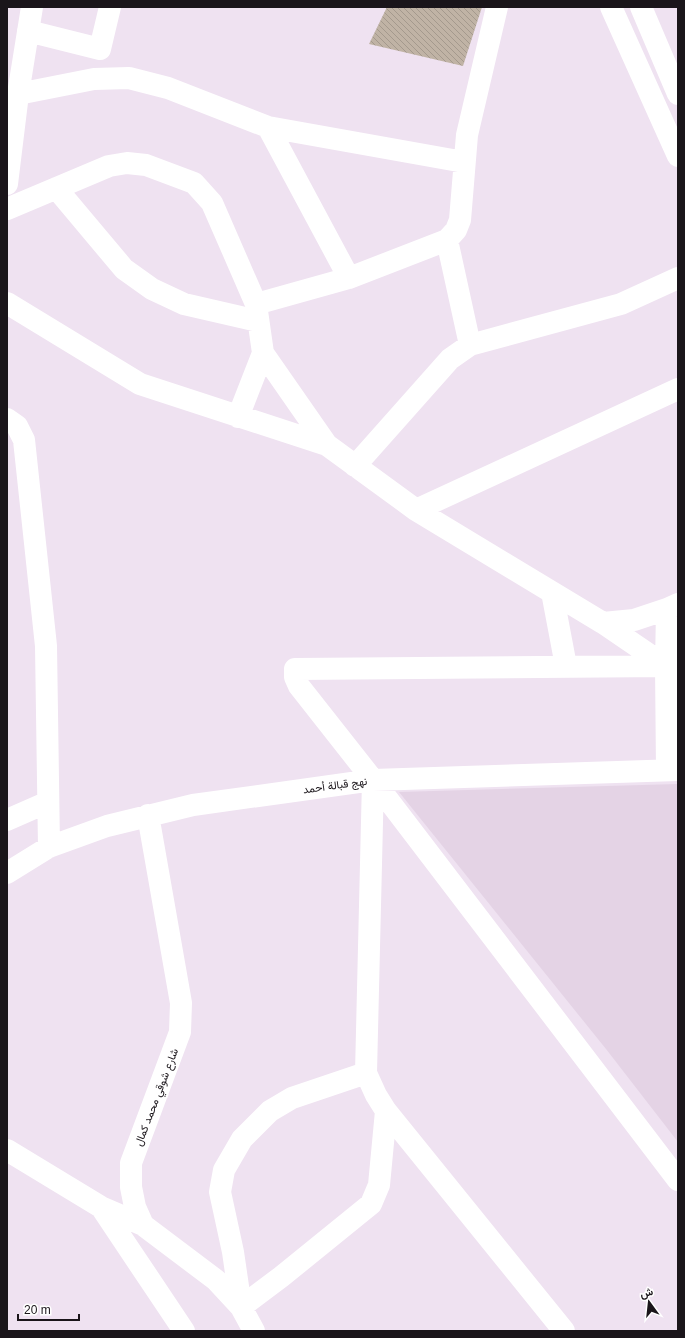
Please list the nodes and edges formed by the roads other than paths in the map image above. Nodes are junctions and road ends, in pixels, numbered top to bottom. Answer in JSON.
{"nodes":[{"id":1,"x":32,"y":7,"type":"edge"},
{"id":2,"x":110,"y":7,"type":"edge"},
{"id":3,"x":497,"y":7,"type":"edge"},
{"id":4,"x":611,"y":7,"type":"edge"},
{"id":5,"x":647,"y":13,"type":"edge"},
{"id":6,"x":28,"y":31,"type":"junction"},
{"id":7,"x":100,"y":49,"type":"junction"},
{"id":8,"x":94,"y":79,"type":"junction"},
{"id":9,"x":18,"y":94,"type":"junction"},
{"id":10,"x":678,"y":94,"type":"edge"},
{"id":11,"x":268,"y":127,"type":"junction"},
{"id":12,"x":678,"y":156,"type":"edge"},
{"id":13,"x":464,"y":162,"type":"junction"},
{"id":14,"x":7,"y":184,"type":"edge"},
{"id":15,"x":56,"y":188,"type":"junction"},
{"id":16,"x":7,"y":209,"type":"edge"},
{"id":17,"x":448,"y":240,"type":"junction"},
{"id":18,"x":348,"y":278,"type":"junction"},
{"id":19,"x":678,"y":278,"type":"edge"},
{"id":20,"x":7,"y":303,"type":"edge"},
{"id":21,"x":257,"y":313,"type":"junction"},
{"id":22,"x":470,"y":345,"type":"junction"},
{"id":23,"x":263,"y":353,"type":"junction"},
{"id":24,"x":678,"y":389,"type":"edge"},
{"id":25,"x":238,"y":417,"type":"junction"},
{"id":26,"x":7,"y":419,"type":"edge"},
{"id":27,"x":327,"y":445,"type":"junction"},
{"id":28,"x":355,"y":466,"type":"junction"},
{"id":29,"x":416,"y":510,"type":"junction"},
{"id":30,"x":552,"y":592,"type":"junction"},
{"id":31,"x":672,"y":606,"type":"edge"},
{"id":32,"x":603,"y":623,"type":"junction"},
{"id":33,"x":566,"y":666,"type":"junction"},
{"id":34,"x":666,"y":666,"type":"junction"},
{"id":35,"x":673,"y":770,"type":"edge"},
{"id":36,"x":373,"y":780,"type":"junction"},
{"id":37,"x":48,"y":802,"type":"junction"},
{"id":38,"x":148,"y":815,"type":"junction"},
{"id":39,"x":7,"y":820,"type":"edge"},
{"id":40,"x":49,"y":847,"type":"junction"},
{"id":41,"x":7,"y":873,"type":"edge"},
{"id":42,"x":366,"y":1073,"type":"junction"},
{"id":43,"x":386,"y":1111,"type":"junction"},
{"id":44,"x":7,"y":1150,"type":"edge"},
{"id":45,"x":678,"y":1180,"type":"edge"},
{"id":46,"x":101,"y":1207,"type":"junction"},
{"id":47,"x":143,"y":1225,"type":"junction"},
{"id":48,"x":241,"y":1307,"type":"junction"},
{"id":49,"x":184,"y":1331,"type":"edge"},
{"id":50,"x":254,"y":1331,"type":"edge"},
{"id":51,"x":564,"y":1331,"type":"edge"}],
"edges":[{"from":1,"to":6,"type":"street"},
{"from":2,"to":7,"type":"street"},
{"from":3,"to":13,"type":"street"},
{"from":4,"to":12,"type":"street"},
{"from":5,"to":10,"type":"street"},
{"from":6,"to":7,"type":"street"},
{"from":6,"to":9,"type":"street"},
{"from":7,"to":8,"type":"street"},
{"from":8,"to":9,"type":"street"},
{"from":8,"to":11,"type":"street"},
{"from":9,"to":14,"type":"street"},
{"from":11,"to":13,"type":"street"},
{"from":11,"to":18,"type":"street"},
{"from":13,"to":17,"type":"street"},
{"from":15,"to":16,"type":"street"},
{"from":15,"to":21,"type":"street"},
{"from":15,"to":21,"type":"street"},
{"from":17,"to":18,"type":"street"},
{"from":17,"to":22,"type":"street"},
{"from":18,"to":21,"type":"street"},
{"from":19,"to":22,"type":"street"},
{"from":20,"to":25,"type":"street"},
{"from":21,"to":23,"type":"street"},
{"from":22,"to":28,"type":"street"},
{"from":23,"to":25,"type":"street"},
{"from":23,"to":27,"type":"street"},
{"from":24,"to":29,"type":"street"},
{"from":25,"to":27,"type":"street"},
{"from":26,"to":37,"type":"street"},
{"from":27,"to":28,"type":"street"},
{"from":28,"to":29,"type":"street"},
{"from":29,"to":30,"type":"street"},
{"from":30,"to":32,"type":"street"},
{"from":30,"to":33,"type":"street"},
{"from":31,"to":32,"type":"street"},
{"from":31,"to":34,"type":"street"},
{"from":32,"to":34,"type":"street"},
{"from":33,"to":34,"type":"street"},
{"from":33,"to":36,"type":"street"},
{"from":34,"to":35,"type":"street"},
{"from":35,"to":36,"type":"street","name":"نهج قبالة أحمد"},
{"from":36,"to":38,"type":"street","name":"نهج قبالة أحمد"},
{"from":36,"to":42,"type":"street"},
{"from":36,"to":45,"type":"street"},
{"from":37,"to":39,"type":"street"},
{"from":37,"to":40,"type":"street"},
{"from":38,"to":40,"type":"street","name":"نهج قبالة أحمد"},
{"from":38,"to":47,"type":"street","name":"شارع شوقي محمد كمال"},
{"from":40,"to":41,"type":"street","name":"نهج قبالة أحمد"},
{"from":42,"to":43,"type":"street"},
{"from":42,"to":48,"type":"street"},
{"from":43,"to":48,"type":"street"},
{"from":43,"to":51,"type":"street"},
{"from":44,"to":46,"type":"street"},
{"from":46,"to":47,"type":"street"},
{"from":46,"to":49,"type":"street"},
{"from":47,"to":48,"type":"street","name":"شارع شوقي محمد كمال"},
{"from":48,"to":50,"type":"street","name":"شارع شوقي محمد كمال"}]}
